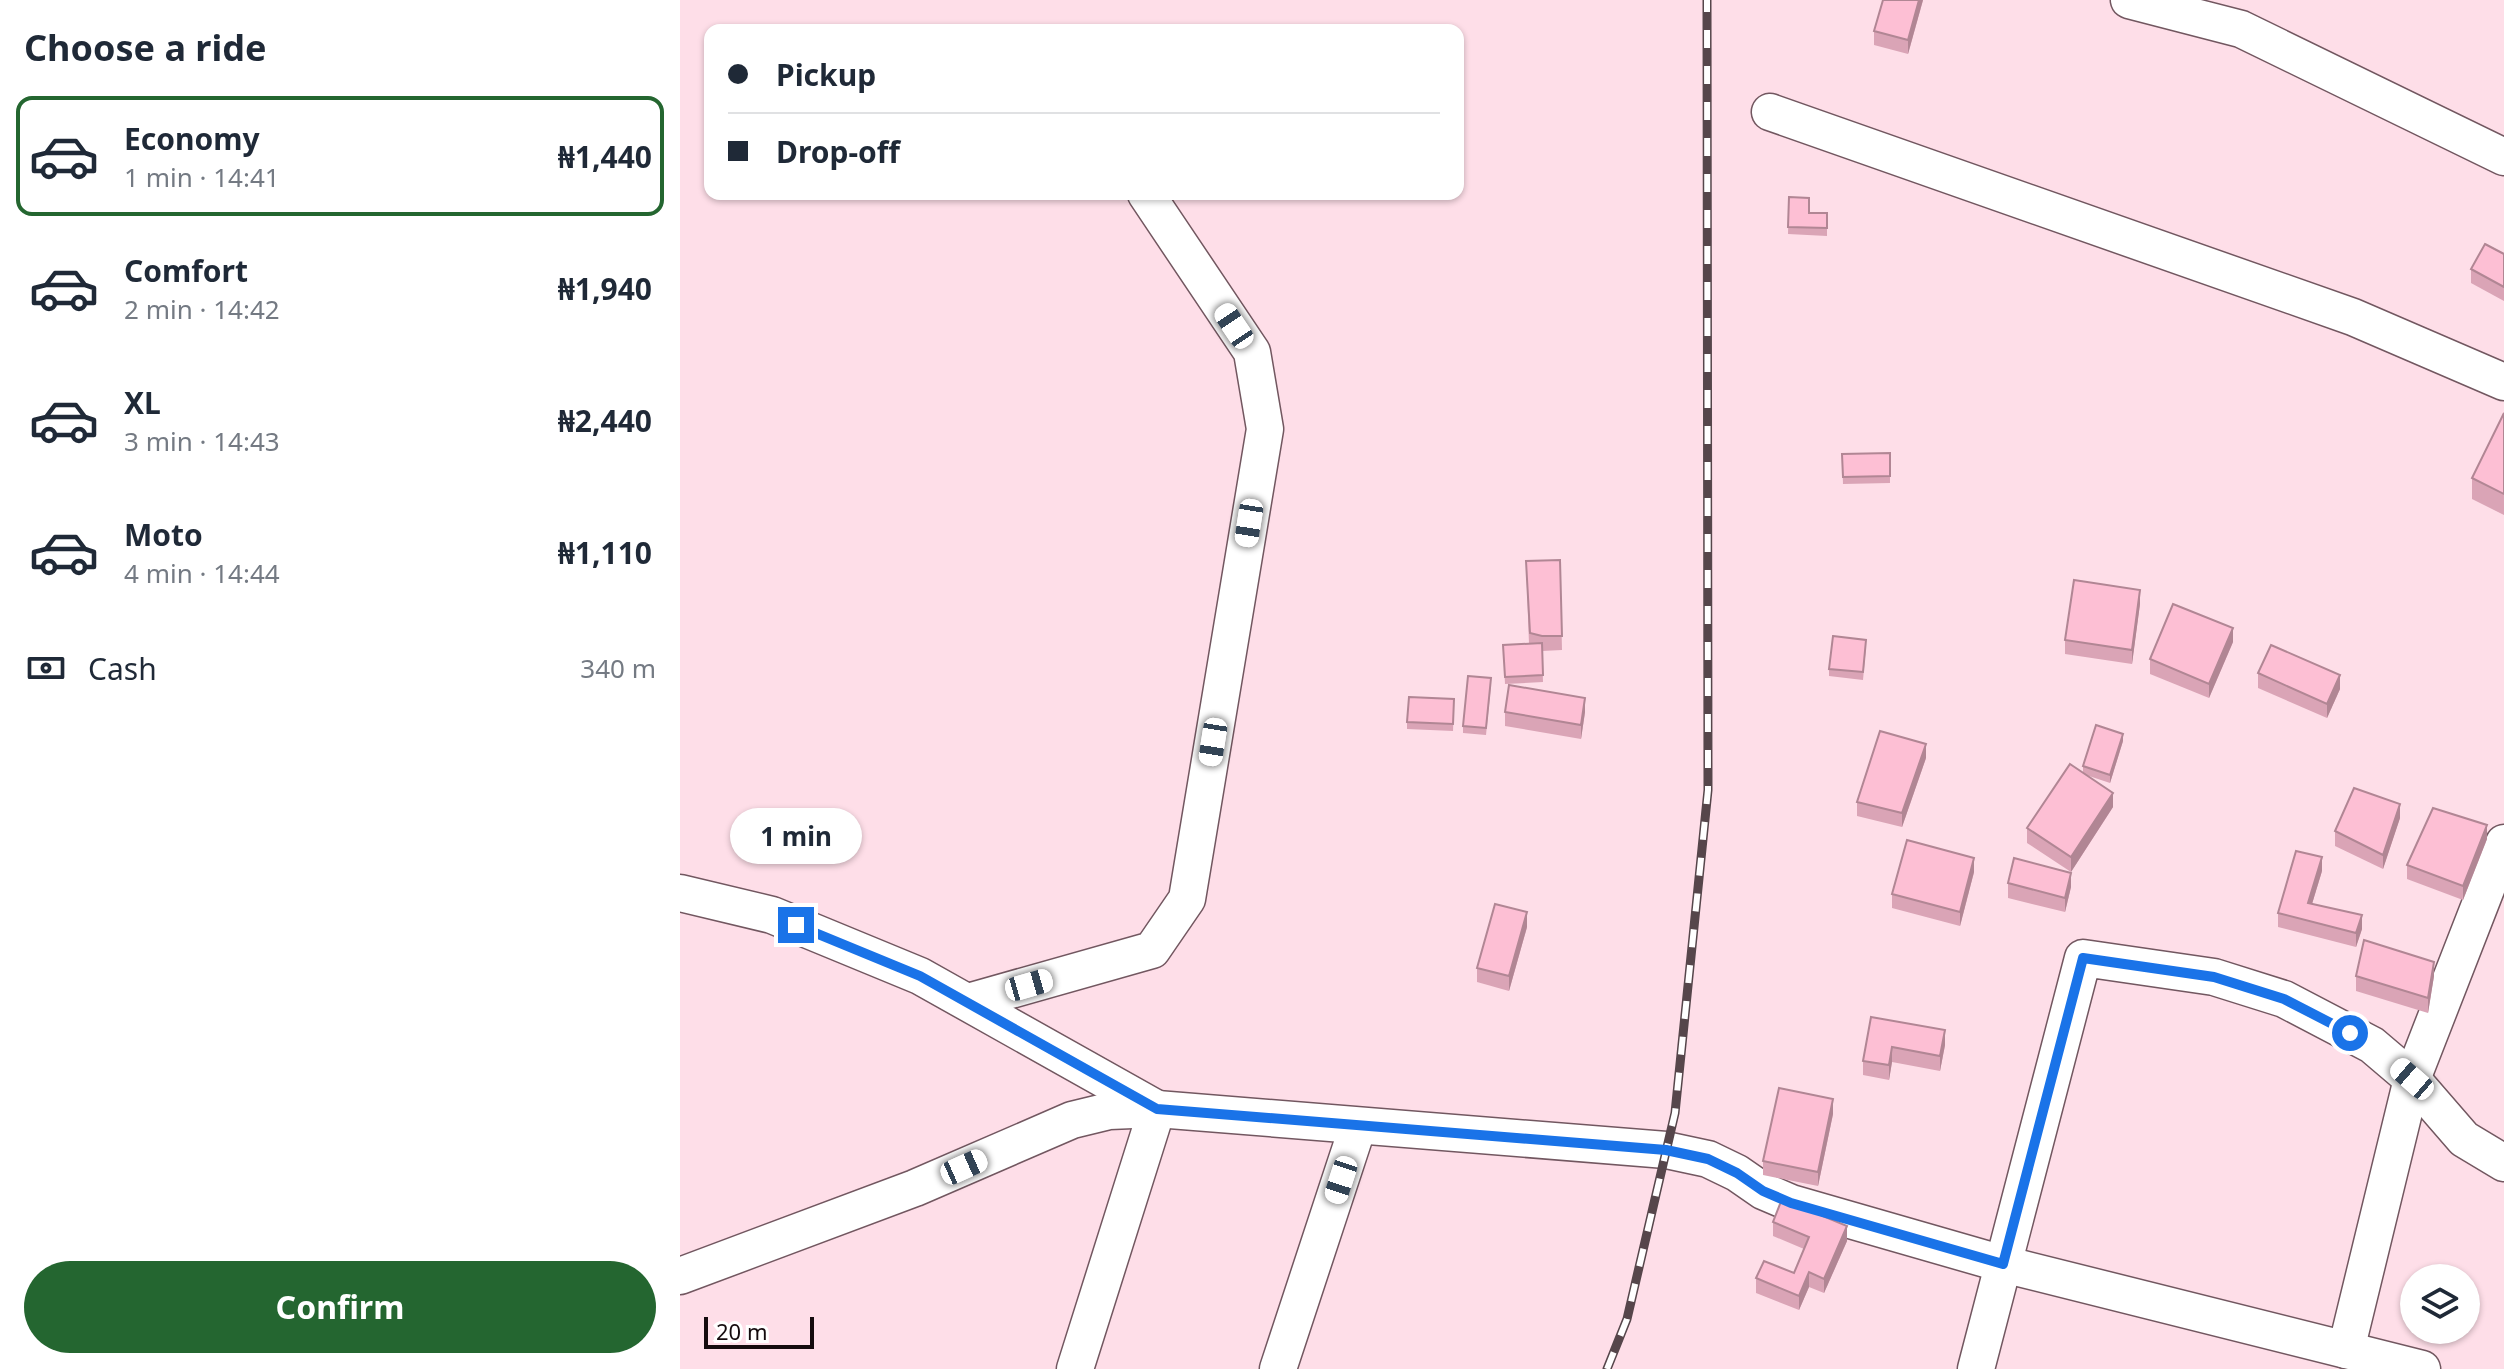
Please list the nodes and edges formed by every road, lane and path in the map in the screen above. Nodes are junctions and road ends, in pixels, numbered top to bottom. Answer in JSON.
{"nodes":[{"id":1,"x":2129,"y":0,"type":"edge"},
{"id":2,"x":1770,"y":112,"type":"dead end"},
{"id":3,"x":2504,"y":157,"type":"edge"},
{"id":4,"x":1150,"y":200,"type":"edge"},
{"id":5,"x":2504,"y":382,"type":"edge"},
{"id":6,"x":2504,"y":843,"type":"edge"},
{"id":7,"x":680,"y":893,"type":"edge"},
{"id":8,"x":968,"y":1002,"type":"junction"},
{"id":9,"x":2412,"y":1079,"type":"junction"},
{"id":10,"x":1157,"y":1109,"type":"junction"},
{"id":11,"x":1358,"y":1126,"type":"junction"},
{"id":12,"x":2504,"y":1163,"type":"edge"},
{"id":13,"x":2003,"y":1264,"type":"junction"},
{"id":14,"x":680,"y":1276,"type":"edge"},
{"id":15,"x":2346,"y":1350,"type":"junction"},
{"id":16,"x":1075,"y":1369,"type":"edge"},
{"id":17,"x":1278,"y":1369,"type":"edge"},
{"id":18,"x":1976,"y":1369,"type":"edge"},
{"id":19,"x":2422,"y":1369,"type":"edge"}],
"edges":[{"from":1,"to":3,"type":"street"},
{"from":2,"to":5,"type":"street"},
{"from":4,"to":8,"type":"street"},
{"from":6,"to":9,"type":"street"},
{"from":7,"to":8,"type":"street"},
{"from":8,"to":10,"type":"street"},
{"from":9,"to":12,"type":"street"},
{"from":9,"to":13,"type":"street"},
{"from":9,"to":15,"type":"street"},
{"from":10,"to":11,"type":"street"},
{"from":10,"to":14,"type":"street"},
{"from":10,"to":16,"type":"street"},
{"from":11,"to":13,"type":"street"},
{"from":11,"to":17,"type":"street"},
{"from":13,"to":15,"type":"street"},
{"from":13,"to":18,"type":"street"},
{"from":15,"to":19,"type":"street"}]}
